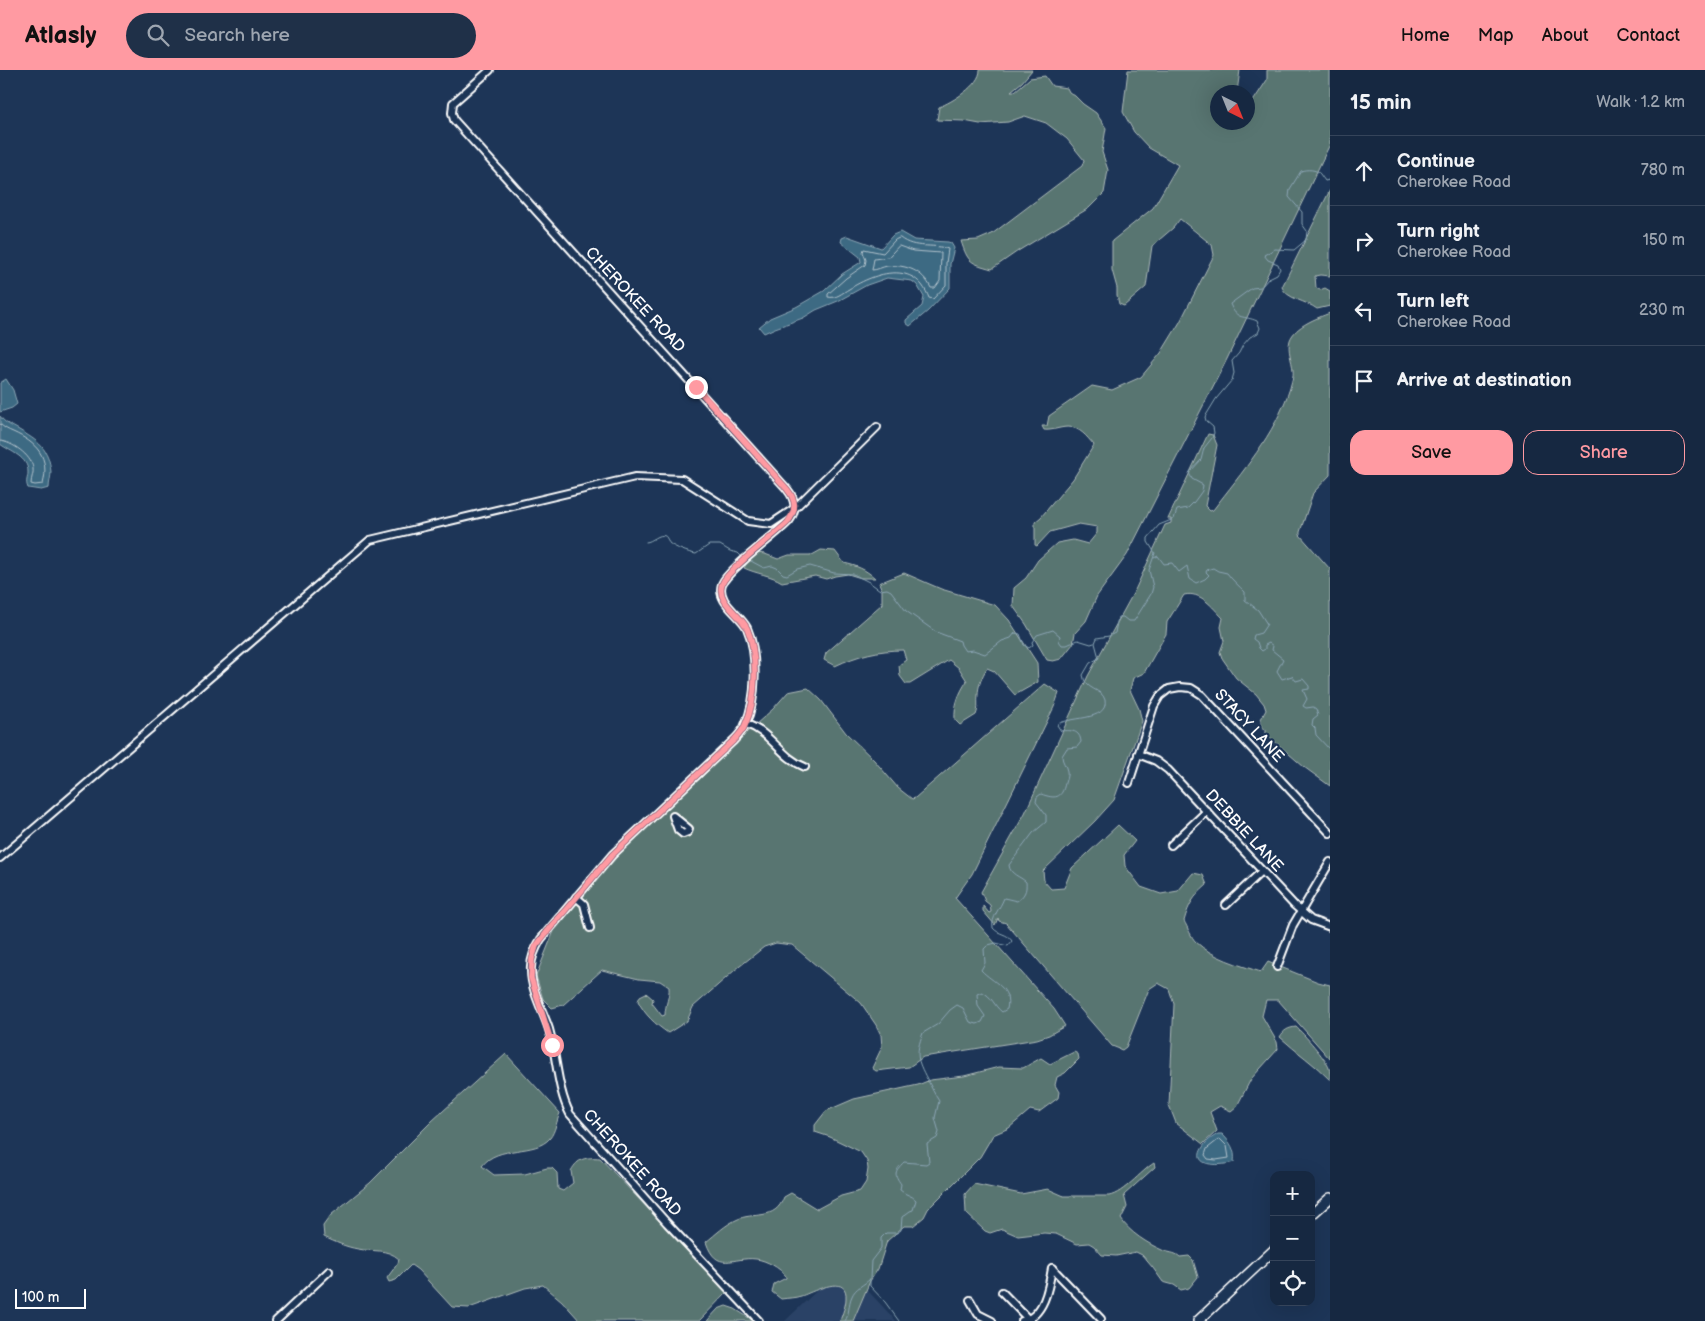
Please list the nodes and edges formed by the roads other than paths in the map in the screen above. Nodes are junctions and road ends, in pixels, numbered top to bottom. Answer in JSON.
{"nodes":[{"id":1,"x":490,"y":70,"type":"edge"},
{"id":2,"x":877,"y":427,"type":"dead end"},
{"id":3,"x":795,"y":508,"type":"junction"},
{"id":4,"x":746,"y":724,"type":"junction"},
{"id":5,"x":1138,"y":754,"type":"junction"},
{"id":6,"x":805,"y":767,"type":"dead end"},
{"id":7,"x":1129,"y":782,"type":"dead end"},
{"id":8,"x":662,"y":807,"type":"junction"},
{"id":9,"x":1207,"y":811,"type":"junction"},
{"id":10,"x":672,"y":816,"type":"dead end"},
{"id":11,"x":1330,"y":833,"type":"edge"},
{"id":12,"x":1170,"y":845,"type":"dead end"},
{"id":13,"x":0,"y":858,"type":"edge"},
{"id":14,"x":1330,"y":862,"type":"edge"},
{"id":15,"x":1262,"y":871,"type":"junction"},
{"id":16,"x":576,"y":897,"type":"junction"},
{"id":17,"x":1226,"y":905,"type":"dead end"},
{"id":18,"x":1300,"y":912,"type":"junction"},
{"id":19,"x":1330,"y":927,"type":"edge"},
{"id":20,"x":590,"y":928,"type":"dead end"},
{"id":21,"x":1277,"y":967,"type":"dead end"},
{"id":22,"x":1330,"y":1198,"type":"edge"},
{"id":23,"x":1315,"y":1211,"type":"edge"},
{"id":24,"x":1270,"y":1254,"type":"edge"},
{"id":25,"x":328,"y":1271,"type":"dead end"},
{"id":26,"x":1002,"y":1292,"type":"dead end"},
{"id":27,"x":970,"y":1300,"type":"dead end"},
{"id":28,"x":1101,"y":1319,"type":"dead end"},
{"id":29,"x":276,"y":1321,"type":"edge"},
{"id":30,"x":759,"y":1321,"type":"edge"},
{"id":31,"x":992,"y":1321,"type":"edge"},
{"id":32,"x":1027,"y":1321,"type":"edge"},
{"id":33,"x":1198,"y":1321,"type":"edge"}],
"edges":[{"from":1,"to":3,"type":"street","name":"CHEROKEE ROAD"},
{"from":2,"to":3,"type":"street"},
{"from":3,"to":4,"type":"street","name":"CHEROKEE ROAD"},
{"from":3,"to":13,"type":"street"},
{"from":4,"to":6,"type":"street"},
{"from":4,"to":8,"type":"street","name":"CHEROKEE ROAD"},
{"from":5,"to":7,"type":"street","name":"STACY LANE"},
{"from":5,"to":9,"type":"street","name":"DEBBIE LANE"},
{"from":5,"to":11,"type":"street","name":"STACY LANE"},
{"from":8,"to":10,"type":"street"},
{"from":8,"to":16,"type":"street","name":"CHEROKEE ROAD"},
{"from":9,"to":12,"type":"street"},
{"from":9,"to":15,"type":"street","name":"DEBBIE LANE"},
{"from":14,"to":18,"type":"street"},
{"from":15,"to":17,"type":"street"},
{"from":15,"to":18,"type":"street","name":"DEBBIE LANE"},
{"from":16,"to":20,"type":"street"},
{"from":16,"to":30,"type":"street","name":"CHEROKEE ROAD"},
{"from":18,"to":19,"type":"street","name":"DEBBIE LANE"},
{"from":18,"to":21,"type":"street"},
{"from":22,"to":23,"type":"main road"},
{"from":24,"to":33,"type":"main road"},
{"from":25,"to":29,"type":"street"},
{"from":26,"to":32,"type":"street"},
{"from":27,"to":31,"type":"street"},
{"from":28,"to":32,"type":"street"}]}
